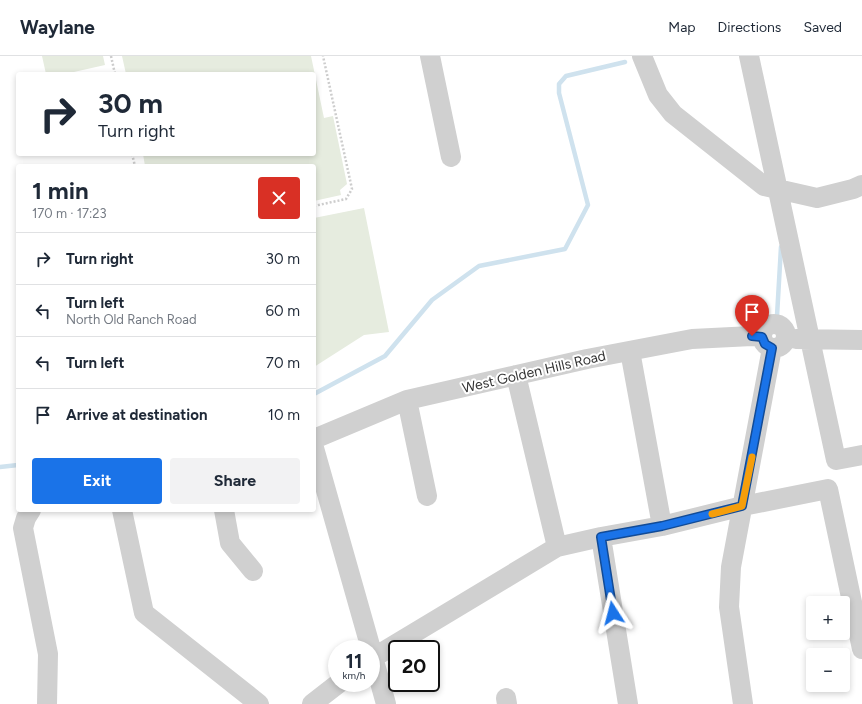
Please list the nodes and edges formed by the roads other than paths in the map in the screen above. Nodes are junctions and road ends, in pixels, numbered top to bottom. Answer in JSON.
{"nodes":[{"id":1,"x":430,"y":56,"type":"edge"},
{"id":2,"x":642,"y":56,"type":"edge"},
{"id":3,"x":749,"y":56,"type":"edge"},
{"id":4,"x":451,"y":157,"type":"dead end"},
{"id":5,"x":862,"y":185,"type":"edge"},
{"id":6,"x":770,"y":188,"type":"junction"},
{"id":7,"x":810,"y":339,"type":"junction"},
{"id":8,"x":862,"y":340,"type":"edge"},
{"id":9,"x":773,"y":341,"type":"junction"},
{"id":10,"x":630,"y":351,"type":"junction"},
{"id":11,"x":516,"y":375,"type":"junction"},
{"id":12,"x":407,"y":400,"type":"junction"},
{"id":13,"x":316,"y":438,"type":"edge"},
{"id":14,"x":316,"y":455,"type":"edge"},
{"id":15,"x":862,"y":455,"type":"edge"},
{"id":16,"x":427,"y":496,"type":"dead end"},
{"id":17,"x":742,"y":506,"type":"junction"},
{"id":18,"x":30,"y":512,"type":"edge"},
{"id":19,"x":122,"y":512,"type":"edge"},
{"id":20,"x":224,"y":512,"type":"edge"},
{"id":21,"x":662,"y":526,"type":"junction"},
{"id":22,"x":601,"y":537,"type":"junction"},
{"id":23,"x":557,"y":547,"type":"junction"},
{"id":24,"x":253,"y":571,"type":"dead end"},
{"id":25,"x":367,"y":640,"type":"edge"},
{"id":26,"x":380,"y":649,"type":"edge"},
{"id":27,"x":862,"y":649,"type":"edge"},
{"id":28,"x":380,"y":684,"type":"edge"},
{"id":29,"x":328,"y":692,"type":"edge"},
{"id":30,"x":47,"y":704,"type":"edge"},
{"id":31,"x":259,"y":704,"type":"edge"},
{"id":32,"x":312,"y":704,"type":"edge"},
{"id":33,"x":386,"y":704,"type":"edge"},
{"id":34,"x":628,"y":704,"type":"edge"},
{"id":35,"x":743,"y":704,"type":"edge"}],
"edges":[{"from":1,"to":4,"type":"street"},
{"from":2,"to":6,"type":"street"},
{"from":3,"to":6,"type":"street"},
{"from":5,"to":6,"type":"street"},
{"from":6,"to":7,"type":"street"},
{"from":7,"to":8,"type":"street","name":"West Golden Hills Road"},
{"from":7,"to":9,"type":"street","name":"West Golden Hills Road"},
{"from":7,"to":15,"type":"street"},
{"from":9,"to":10,"type":"street","name":"West Golden Hills Road"},
{"from":9,"to":17,"type":"street"},
{"from":10,"to":11,"type":"street","name":"West Golden Hills Road"},
{"from":10,"to":21,"type":"street"},
{"from":11,"to":12,"type":"street","name":"West Golden Hills Road"},
{"from":11,"to":23,"type":"street"},
{"from":12,"to":13,"type":"street","name":"West Golden Hills Road"},
{"from":12,"to":16,"type":"street"},
{"from":14,"to":25,"type":"street"},
{"from":17,"to":21,"type":"street"},
{"from":17,"to":27,"type":"street"},
{"from":17,"to":35,"type":"street"},
{"from":18,"to":30,"type":"street"},
{"from":19,"to":31,"type":"street"},
{"from":20,"to":24,"type":"street"},
{"from":21,"to":22,"type":"street"},
{"from":22,"to":23,"type":"street"},
{"from":22,"to":34,"type":"street"},
{"from":23,"to":26,"type":"street"},
{"from":28,"to":33,"type":"street"},
{"from":29,"to":32,"type":"street"}]}
